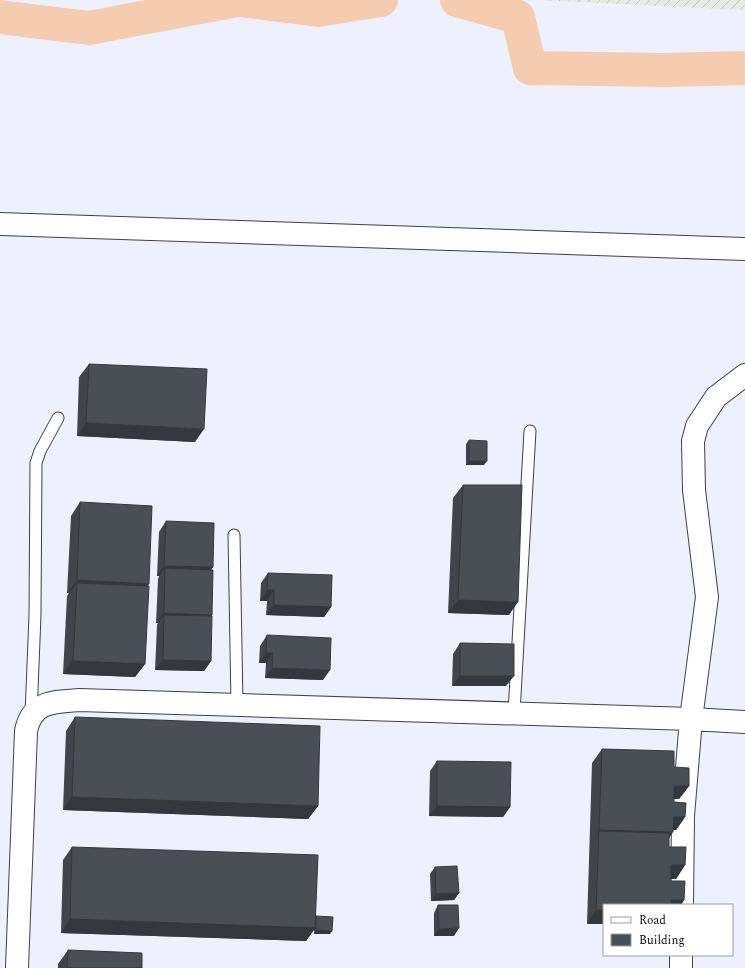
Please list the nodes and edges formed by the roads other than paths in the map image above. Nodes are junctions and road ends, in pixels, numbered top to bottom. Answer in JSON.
{"nodes":[{"id":1,"x":0,"y":224,"type":"edge"},
{"id":2,"x":745,"y":249,"type":"edge"},
{"id":3,"x":745,"y":375,"type":"edge"},
{"id":4,"x":58,"y":418,"type":"dead end"},
{"id":5,"x":530,"y":431,"type":"dead end"},
{"id":6,"x":234,"y":534,"type":"dead end"},
{"id":7,"x":237,"y":705,"type":"junction"},
{"id":8,"x":514,"y":713,"type":"junction"},
{"id":9,"x":31,"y":716,"type":"junction"},
{"id":10,"x":691,"y":719,"type":"junction"},
{"id":11,"x":745,"y":722,"type":"edge"},
{"id":12,"x":682,"y":904,"type":"edge"},
{"id":13,"x":681,"y":956,"type":"edge"},
{"id":14,"x":17,"y":968,"type":"edge"},
{"id":15,"x":681,"y":968,"type":"edge"}],
"edges":[{"from":1,"to":2,"type":"street"},
{"from":3,"to":10,"type":"street"},
{"from":4,"to":9,"type":"lane"},
{"from":5,"to":8,"type":"lane"},
{"from":6,"to":7,"type":"lane"},
{"from":7,"to":8,"type":"street"},
{"from":7,"to":9,"type":"street"},
{"from":8,"to":10,"type":"street"},
{"from":9,"to":14,"type":"street"},
{"from":10,"to":11,"type":"street"},
{"from":10,"to":12,"type":"street"},
{"from":13,"to":15,"type":"street"}]}
